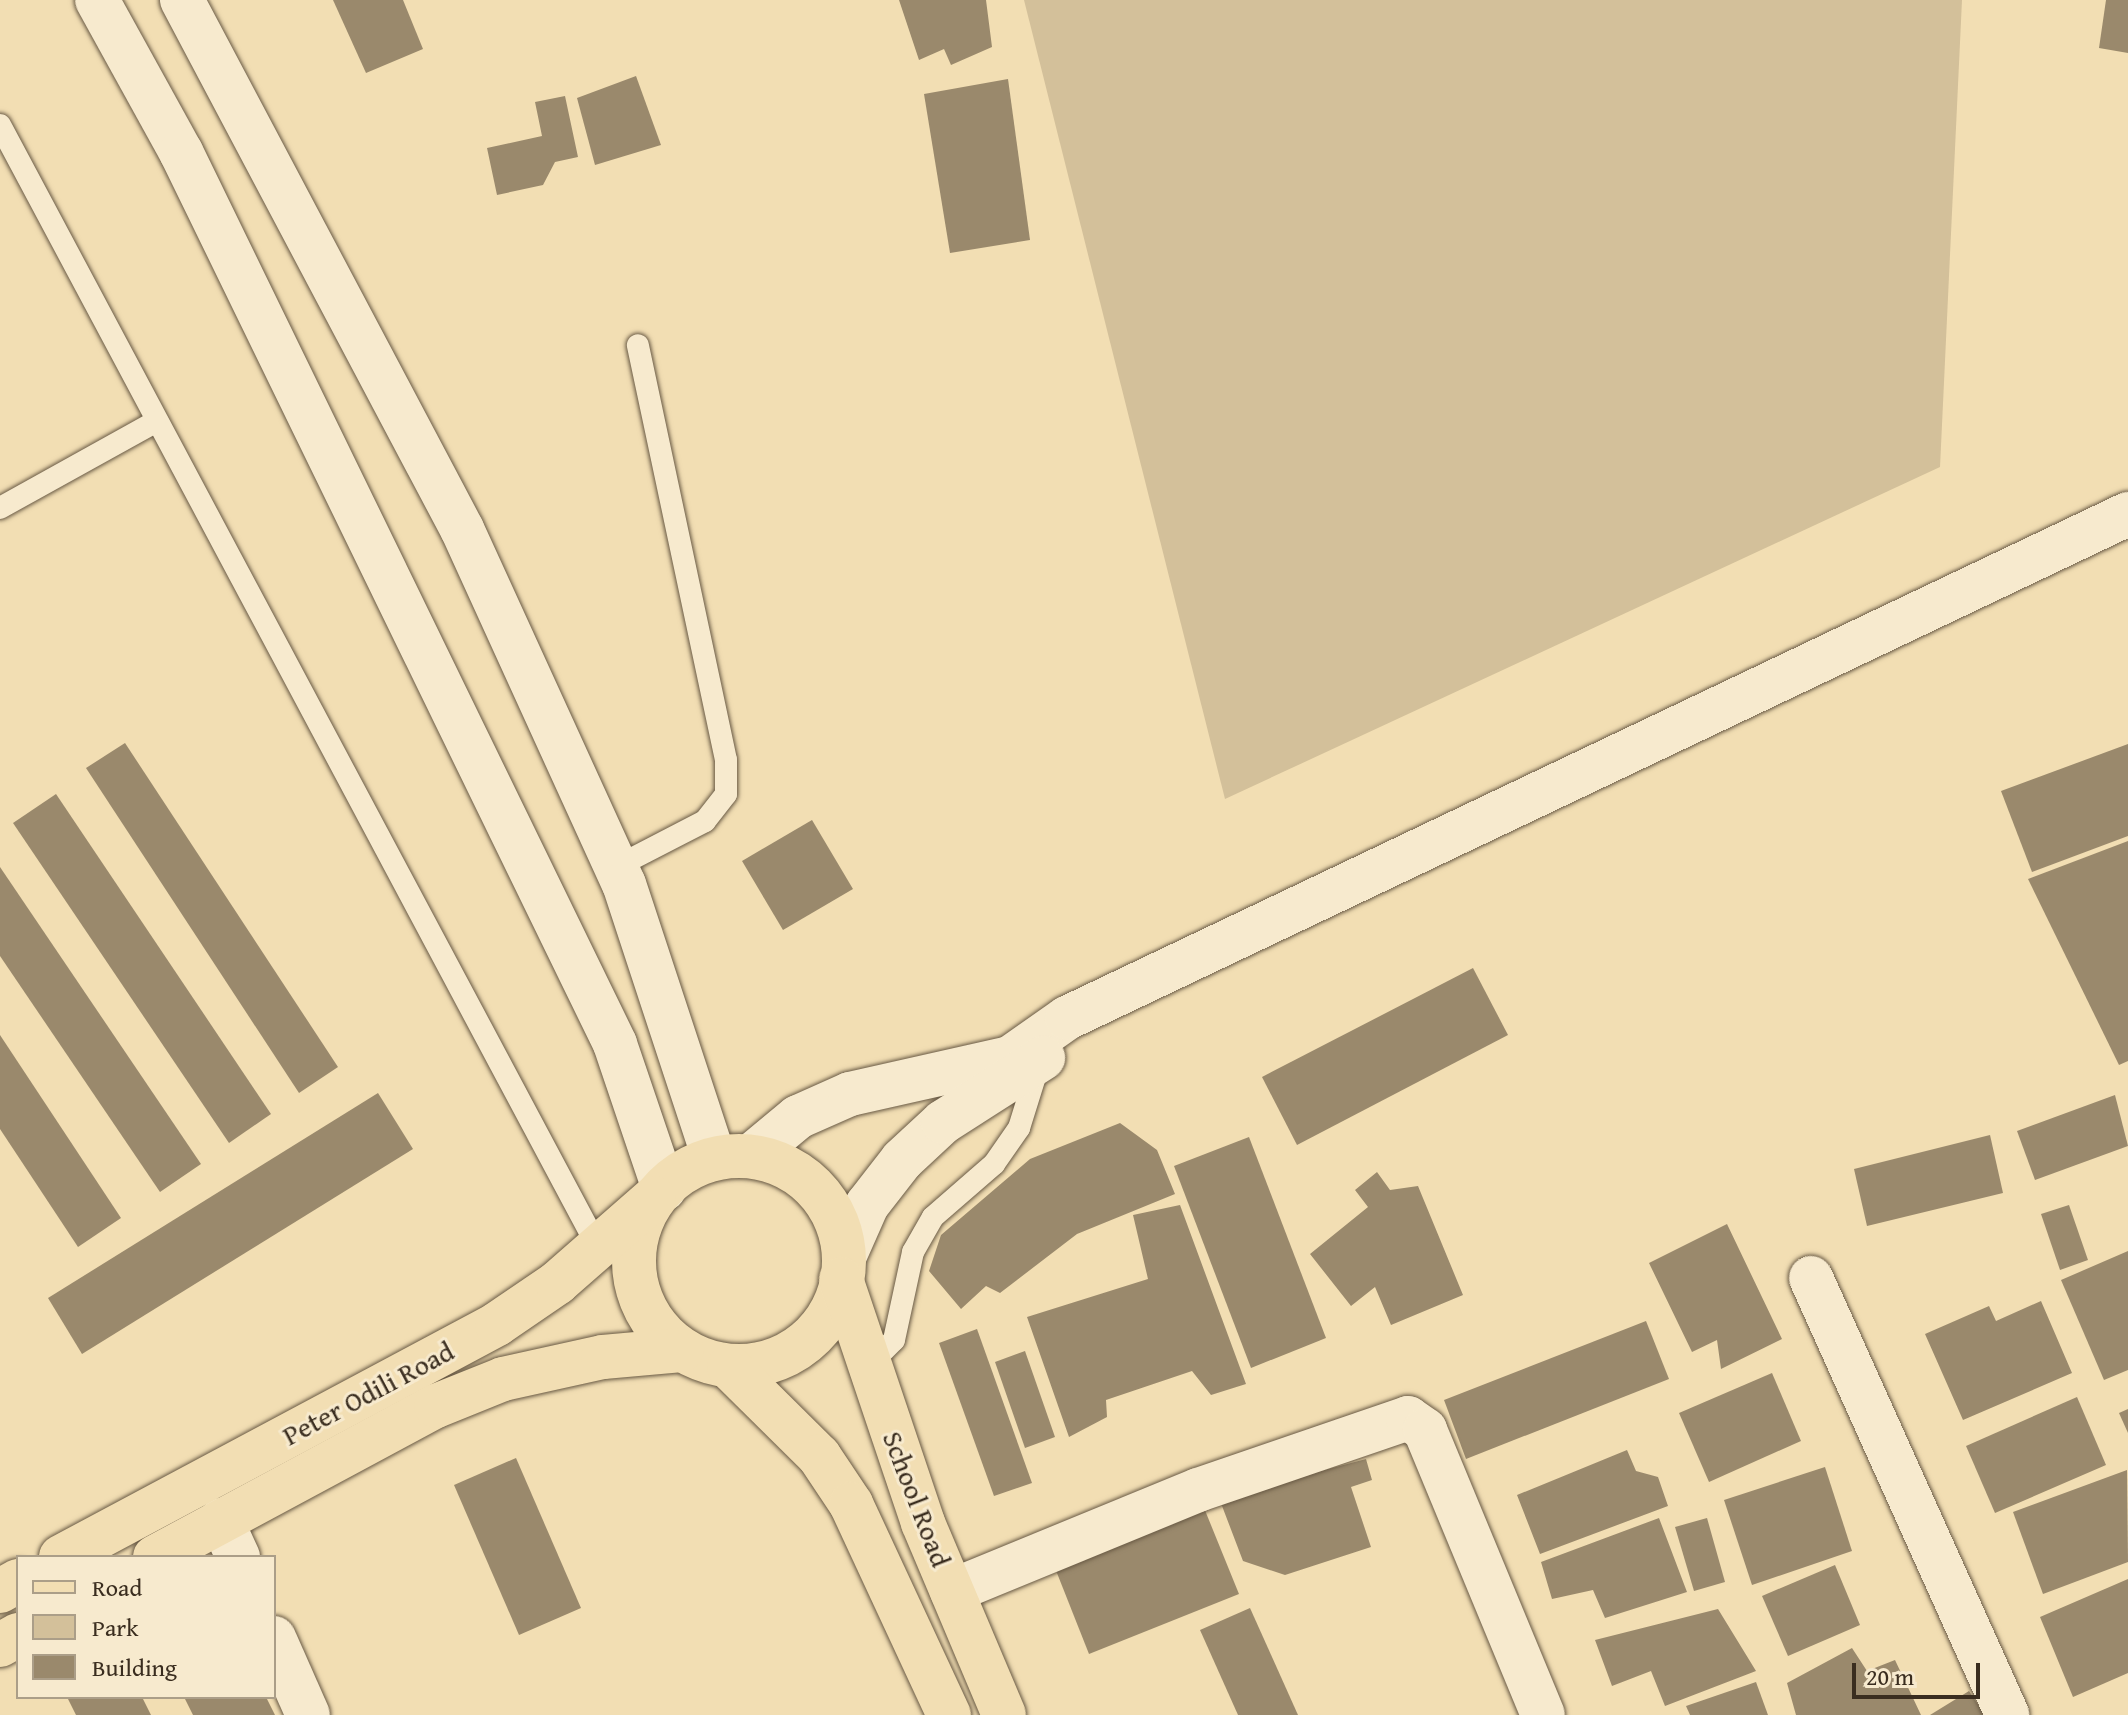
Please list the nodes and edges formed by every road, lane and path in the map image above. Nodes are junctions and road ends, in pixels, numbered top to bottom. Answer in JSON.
{"nodes":[{"id":1,"x":97,"y":0,"type":"edge"},
{"id":2,"x":182,"y":0,"type":"edge"},
{"id":3,"x":0,"y":125,"type":"edge"},
{"id":4,"x":638,"y":345,"type":"dead end"},
{"id":5,"x":155,"y":422,"type":"junction"},
{"id":6,"x":0,"y":508,"type":"edge"},
{"id":7,"x":2128,"y":514,"type":"edge"},
{"id":8,"x":616,"y":867,"type":"junction"},
{"id":9,"x":1067,"y":1018,"type":"junction"},
{"id":10,"x":1039,"y":1064,"type":"junction"},
{"id":11,"x":732,"y":1157,"type":"junction"},
{"id":12,"x":659,"y":1194,"type":"junction"},
{"id":13,"x":599,"y":1249,"type":"junction"},
{"id":14,"x":842,"y":1268,"type":"junction"},
{"id":15,"x":1811,"y":1278,"type":"dead end"},
{"id":16,"x":682,"y":1350,"type":"junction"},
{"id":17,"x":869,"y":1365,"type":"junction"},
{"id":18,"x":729,"y":1367,"type":"junction"},
{"id":19,"x":230,"y":1538,"type":"edge"},
{"id":20,"x":65,"y":1555,"type":"edge"},
{"id":21,"x":163,"y":1555,"type":"edge"},
{"id":22,"x":952,"y":1591,"type":"junction"},
{"id":23,"x":276,"y":1643,"type":"edge"},
{"id":24,"x":308,"y":1715,"type":"edge"},
{"id":25,"x":949,"y":1715,"type":"edge"},
{"id":26,"x":1004,"y":1715,"type":"edge"},
{"id":27,"x":1543,"y":1715,"type":"edge"},
{"id":28,"x":2007,"y":1715,"type":"edge"}],
"edges":[{"from":1,"to":12,"type":"street"},
{"from":2,"to":8,"type":"street"},
{"from":3,"to":5,"type":"lane"},
{"from":4,"to":8,"type":"lane"},
{"from":5,"to":6,"type":"lane"},
{"from":5,"to":13,"type":"lane"},
{"from":7,"to":9,"type":"street"},
{"from":8,"to":11,"type":"street"},
{"from":9,"to":10,"type":"street"},
{"from":9,"to":11,"type":"street"},
{"from":10,"to":14,"type":"street"},
{"from":10,"to":17,"type":"lane"},
{"from":11,"to":12,"type":"main road"},
{"from":11,"to":14,"type":"main road"},
{"from":12,"to":13,"type":"main road","name":"Peter Odili Road"},
{"from":12,"to":16,"type":"main road"},
{"from":13,"to":20,"type":"main road","name":"Peter Odili Road"},
{"from":14,"to":17,"type":"main road","name":"School Road"},
{"from":14,"to":18,"type":"main road"},
{"from":15,"to":28,"type":"street"},
{"from":16,"to":18,"type":"main road"},
{"from":16,"to":19,"type":"main road","name":"Peter Odili Road"},
{"from":17,"to":22,"type":"main road","name":"School Road"},
{"from":18,"to":25,"type":"main road"},
{"from":19,"to":21,"type":"main road","name":"Peter Odili Road"},
{"from":22,"to":26,"type":"main road","name":"School Road"},
{"from":22,"to":27,"type":"street"},
{"from":23,"to":24,"type":"street"}]}
